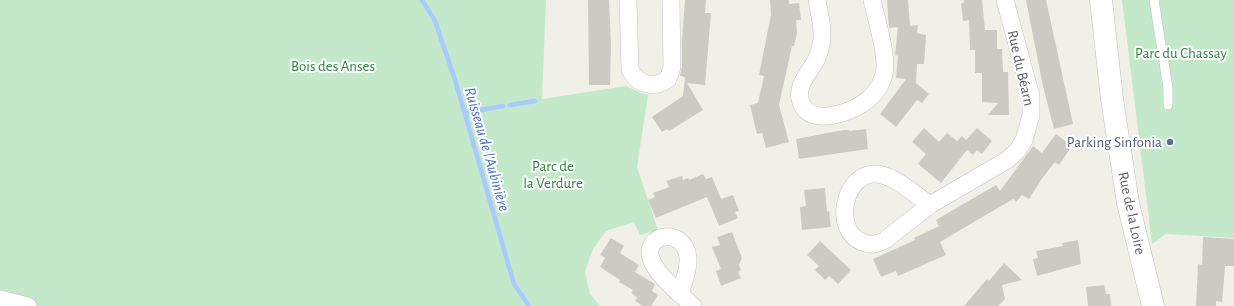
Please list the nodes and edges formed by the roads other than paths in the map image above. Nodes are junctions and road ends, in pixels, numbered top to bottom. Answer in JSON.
{"nodes":[{"id":1,"x":628,"y":0,"type":"edge"},
{"id":2,"x":671,"y":0,"type":"edge"},
{"id":3,"x":818,"y":0,"type":"edge"},
{"id":4,"x":872,"y":0,"type":"edge"},
{"id":5,"x":1005,"y":0,"type":"edge"},
{"id":6,"x":1101,"y":0,"type":"edge"},
{"id":7,"x":1154,"y":0,"type":"edge"},
{"id":8,"x":1168,"y":105,"type":"dead end"},
{"id":9,"x":930,"y":205,"type":"junction"},
{"id":10,"x":0,"y":299,"type":"edge"},
{"id":11,"x":28,"y":306,"type":"edge"},
{"id":12,"x":1154,"y":306,"type":"edge"}],
"edges":[{"from":1,"to":2,"type":"street"},
{"from":3,"to":4,"type":"street"},
{"from":5,"to":9,"type":"street","name":"Rue du Béarn"},
{"from":6,"to":12,"type":"street","name":"Rue de la Loire"},
{"from":7,"to":8,"type":"lane"},
{"from":9,"to":9,"type":"street","name":"Rue du Béarn"},
{"from":10,"to":11,"type":"street"}]}
